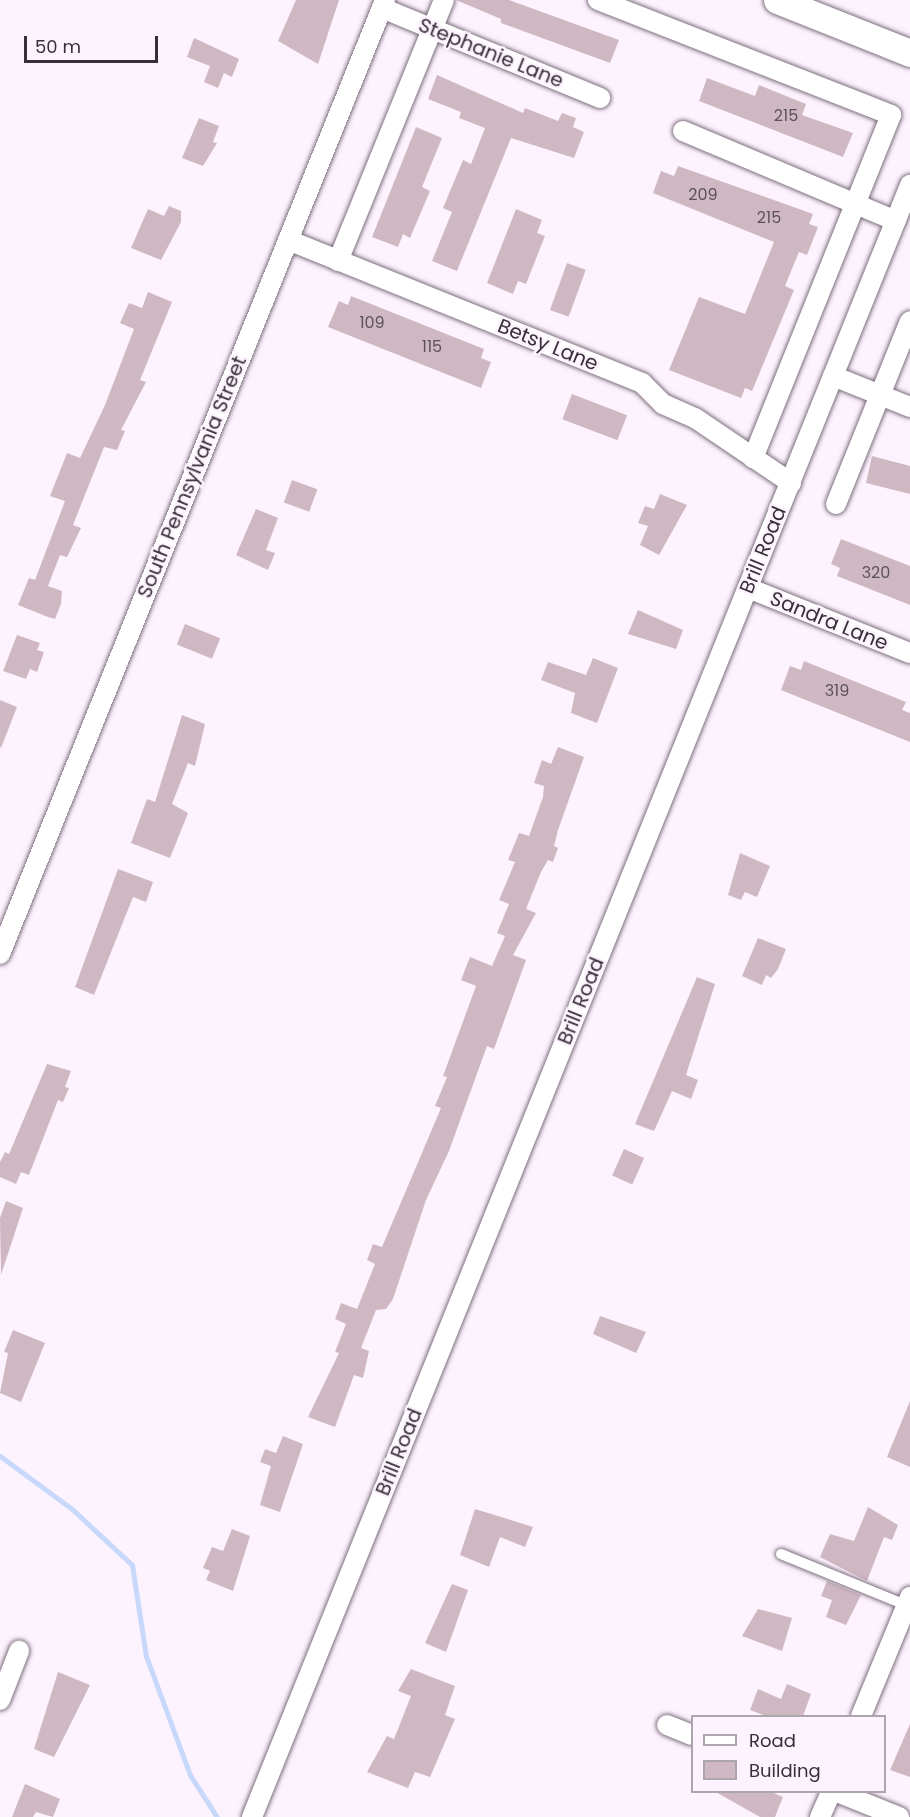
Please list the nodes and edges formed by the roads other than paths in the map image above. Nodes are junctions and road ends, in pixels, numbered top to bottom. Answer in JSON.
{"nodes":[{"id":1,"x":444,"y":0,"type":"edge"},
{"id":2,"x":598,"y":0,"type":"edge"},
{"id":3,"x":777,"y":0,"type":"edge"},
{"id":4,"x":383,"y":4,"type":"edge"},
{"id":5,"x":433,"y":29,"type":"junction"},
{"id":6,"x":910,"y":53,"type":"edge"},
{"id":7,"x":600,"y":98,"type":"dead end"},
{"id":8,"x":683,"y":131,"type":"dead end"},
{"id":9,"x":910,"y":186,"type":"edge"},
{"id":10,"x":856,"y":202,"type":"junction"},
{"id":11,"x":896,"y":221,"type":"junction"},
{"id":12,"x":288,"y":240,"type":"junction"},
{"id":13,"x":338,"y":261,"type":"junction"},
{"id":14,"x":910,"y":321,"type":"edge"},
{"id":15,"x":833,"y":376,"type":"junction"},
{"id":16,"x":880,"y":395,"type":"junction"},
{"id":17,"x":910,"y":407,"type":"edge"},
{"id":18,"x":753,"y":458,"type":"junction"},
{"id":19,"x":791,"y":483,"type":"junction"},
{"id":20,"x":836,"y":504,"type":"dead end"},
{"id":21,"x":748,"y":588,"type":"junction"},
{"id":22,"x":910,"y":653,"type":"edge"},
{"id":23,"x":0,"y":954,"type":"edge"},
{"id":24,"x":781,"y":1554,"type":"dead end"},
{"id":25,"x":908,"y":1601,"type":"edge"},
{"id":26,"x":20,"y":1652,"type":"dead end"},
{"id":27,"x":0,"y":1700,"type":"edge"},
{"id":28,"x":861,"y":1715,"type":"edge"},
{"id":29,"x":668,"y":1725,"type":"dead end"},
{"id":30,"x":691,"y":1734,"type":"edge"},
{"id":31,"x":830,"y":1793,"type":"edge"},
{"id":32,"x":842,"y":1793,"type":"edge"},
{"id":33,"x":252,"y":1817,"type":"edge"},
{"id":34,"x":820,"y":1817,"type":"edge"},
{"id":35,"x":899,"y":1817,"type":"edge"}],
"edges":[{"from":1,"to":5,"type":"street"},
{"from":2,"to":10,"type":"street"},
{"from":3,"to":6,"type":"main road"},
{"from":4,"to":5,"type":"street","name":"Stephanie Lane"},
{"from":4,"to":12,"type":"street","name":"South Pennsylvania Street"},
{"from":5,"to":7,"type":"street","name":"Stephanie Lane"},
{"from":5,"to":13,"type":"street"},
{"from":8,"to":10,"type":"street"},
{"from":9,"to":11,"type":"street","name":"Brill Road"},
{"from":10,"to":11,"type":"street"},
{"from":10,"to":18,"type":"street"},
{"from":11,"to":15,"type":"street","name":"Brill Road"},
{"from":12,"to":13,"type":"street","name":"Betsy Lane"},
{"from":12,"to":23,"type":"street","name":"South Pennsylvania Street"},
{"from":13,"to":18,"type":"street","name":"Betsy Lane"},
{"from":14,"to":16,"type":"street"},
{"from":15,"to":16,"type":"street"},
{"from":15,"to":19,"type":"street","name":"Brill Road"},
{"from":16,"to":17,"type":"street"},
{"from":16,"to":20,"type":"street"},
{"from":18,"to":19,"type":"street","name":"Betsy Lane"},
{"from":19,"to":21,"type":"street","name":"Brill Road"},
{"from":21,"to":22,"type":"street","name":"Sandra Lane"},
{"from":21,"to":33,"type":"street","name":"Brill Road"},
{"from":24,"to":25,"type":"lane"},
{"from":25,"to":28,"type":"street"},
{"from":26,"to":27,"type":"street"},
{"from":29,"to":30,"type":"street"},
{"from":31,"to":34,"type":"street"},
{"from":32,"to":35,"type":"street"}]}
